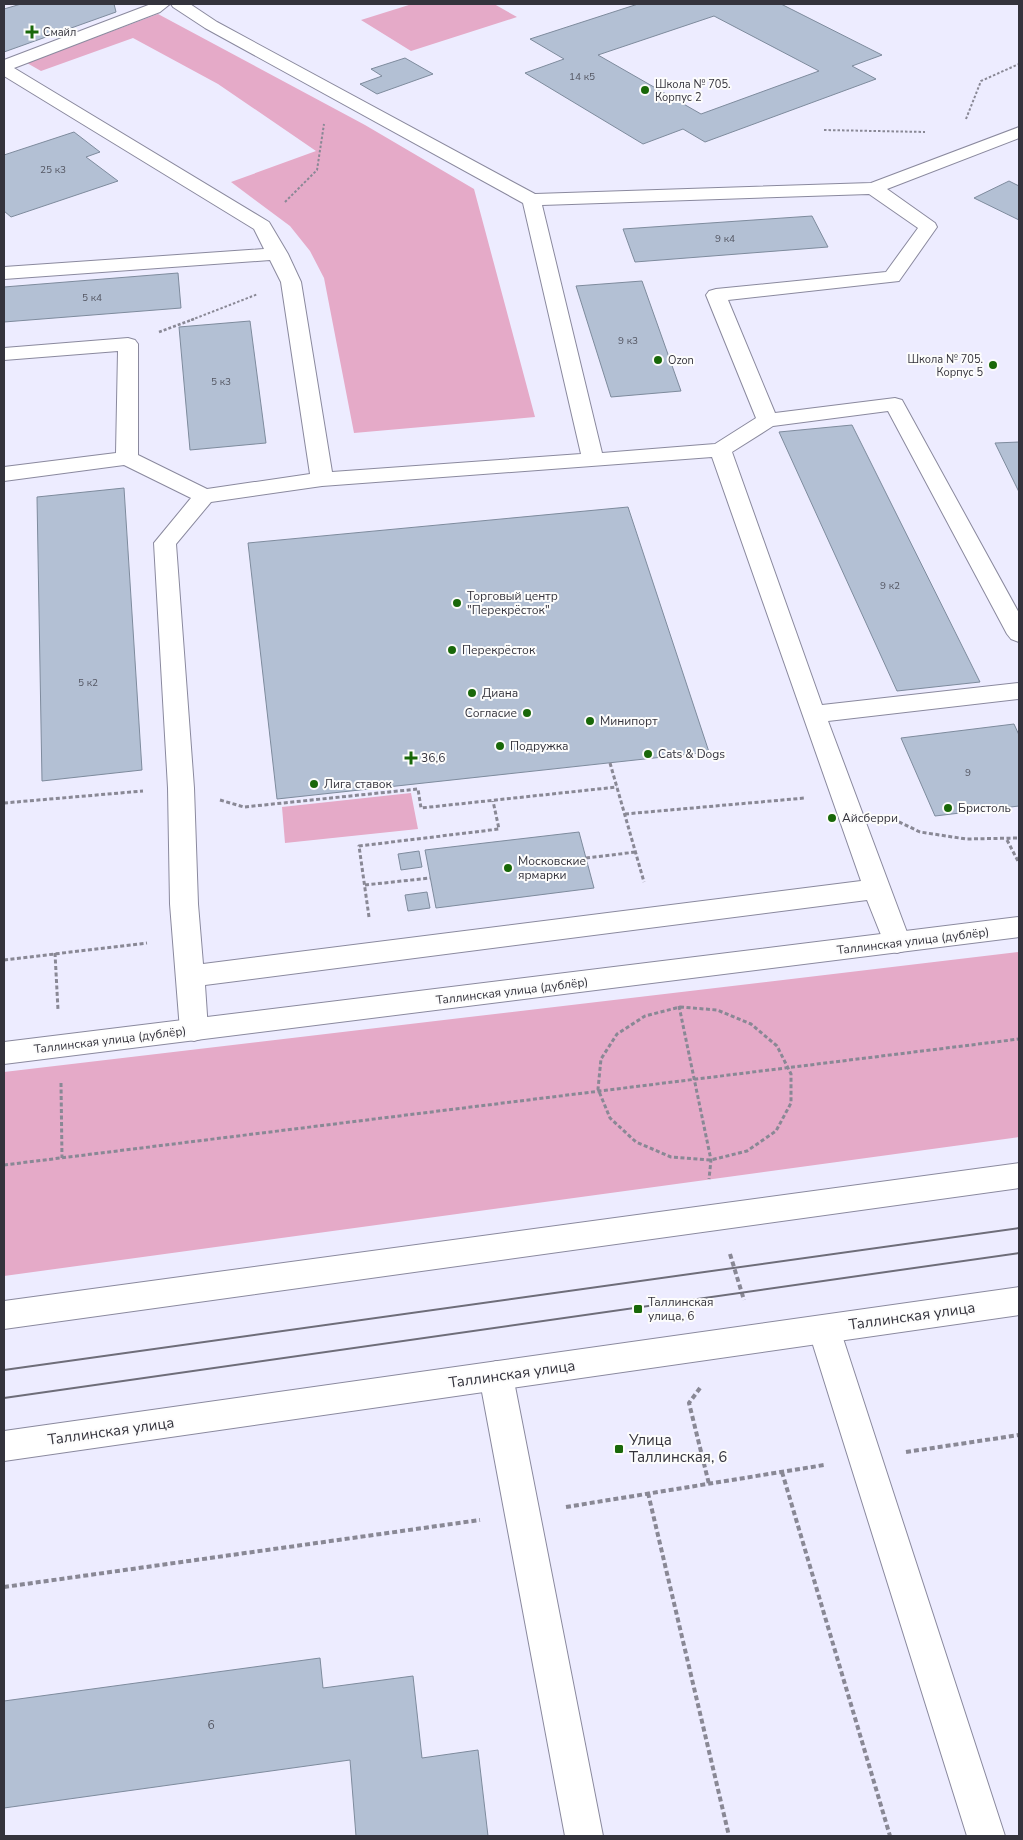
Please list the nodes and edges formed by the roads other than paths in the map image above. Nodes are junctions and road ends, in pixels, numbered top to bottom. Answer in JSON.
{"nodes":[{"id":1,"x":162,"y":4,"type":"edge"},
{"id":2,"x":179,"y":4,"type":"edge"},
{"id":3,"x":4,"y":68,"type":"edge"},
{"id":4,"x":1019,"y":132,"type":"edge"},
{"id":5,"x":873,"y":188,"type":"junction"},
{"id":6,"x":532,"y":200,"type":"junction"},
{"id":7,"x":278,"y":254,"type":"junction"},
{"id":8,"x":4,"y":273,"type":"edge"},
{"id":9,"x":4,"y":354,"type":"edge"},
{"id":10,"x":768,"y":420,"type":"junction"},
{"id":11,"x":720,"y":450,"type":"junction"},
{"id":12,"x":127,"y":458,"type":"junction"},
{"id":13,"x":593,"y":460,"type":"junction"},
{"id":14,"x":4,"y":474,"type":"edge"},
{"id":15,"x":322,"y":479,"type":"junction"},
{"id":16,"x":204,"y":496,"type":"junction"},
{"id":17,"x":1019,"y":634,"type":"edge"},
{"id":18,"x":1019,"y":691,"type":"edge"},
{"id":19,"x":813,"y":714,"type":"junction"},
{"id":20,"x":876,"y":889,"type":"junction"},
{"id":21,"x":1019,"y":927,"type":"edge"},
{"id":22,"x":896,"y":943,"type":"junction"},
{"id":23,"x":191,"y":976,"type":"junction"},
{"id":24,"x":194,"y":1030,"type":"junction"},
{"id":25,"x":4,"y":1053,"type":"edge"},
{"id":26,"x":1019,"y":1175,"type":"edge"},
{"id":27,"x":1019,"y":1301,"type":"edge"},
{"id":28,"x":4,"y":1315,"type":"edge"},
{"id":29,"x":824,"y":1329,"type":"junction"},
{"id":30,"x":496,"y":1376,"type":"junction"},
{"id":31,"x":4,"y":1446,"type":"edge"},
{"id":32,"x":584,"y":1836,"type":"edge"},
{"id":33,"x":986,"y":1836,"type":"edge"}],
"edges":[{"from":1,"to":3,"type":"main road"},
{"from":2,"to":6,"type":"main road"},
{"from":3,"to":7,"type":"main road"},
{"from":4,"to":5,"type":"main road"},
{"from":5,"to":6,"type":"main road"},
{"from":5,"to":10,"type":"main road"},
{"from":6,"to":13,"type":"main road"},
{"from":7,"to":8,"type":"main road"},
{"from":7,"to":15,"type":"main road"},
{"from":9,"to":12,"type":"main road"},
{"from":10,"to":11,"type":"main road"},
{"from":10,"to":17,"type":"main road"},
{"from":11,"to":13,"type":"main road"},
{"from":11,"to":19,"type":"main road"},
{"from":12,"to":14,"type":"main road"},
{"from":12,"to":16,"type":"main road"},
{"from":13,"to":15,"type":"main road"},
{"from":15,"to":16,"type":"main road"},
{"from":16,"to":23,"type":"main road"},
{"from":18,"to":19,"type":"main road"},
{"from":19,"to":20,"type":"main road"},
{"from":20,"to":22,"type":"main road"},
{"from":20,"to":23,"type":"main road"},
{"from":21,"to":22,"type":"main road","name":"Таллинская улица (дублёр)"},
{"from":22,"to":24,"type":"main road","name":"Таллинская улица (дублёр)"},
{"from":23,"to":24,"type":"main road"},
{"from":24,"to":25,"type":"main road","name":"Таллинская улица (дублёр)"},
{"from":26,"to":28,"type":"main road"},
{"from":27,"to":29,"type":"main road","name":"Таллинская улица"},
{"from":29,"to":30,"type":"main road","name":"Таллинская улица"},
{"from":29,"to":33,"type":"main road"},
{"from":30,"to":31,"type":"main road","name":"Таллинская улица"},
{"from":30,"to":32,"type":"main road"}]}
